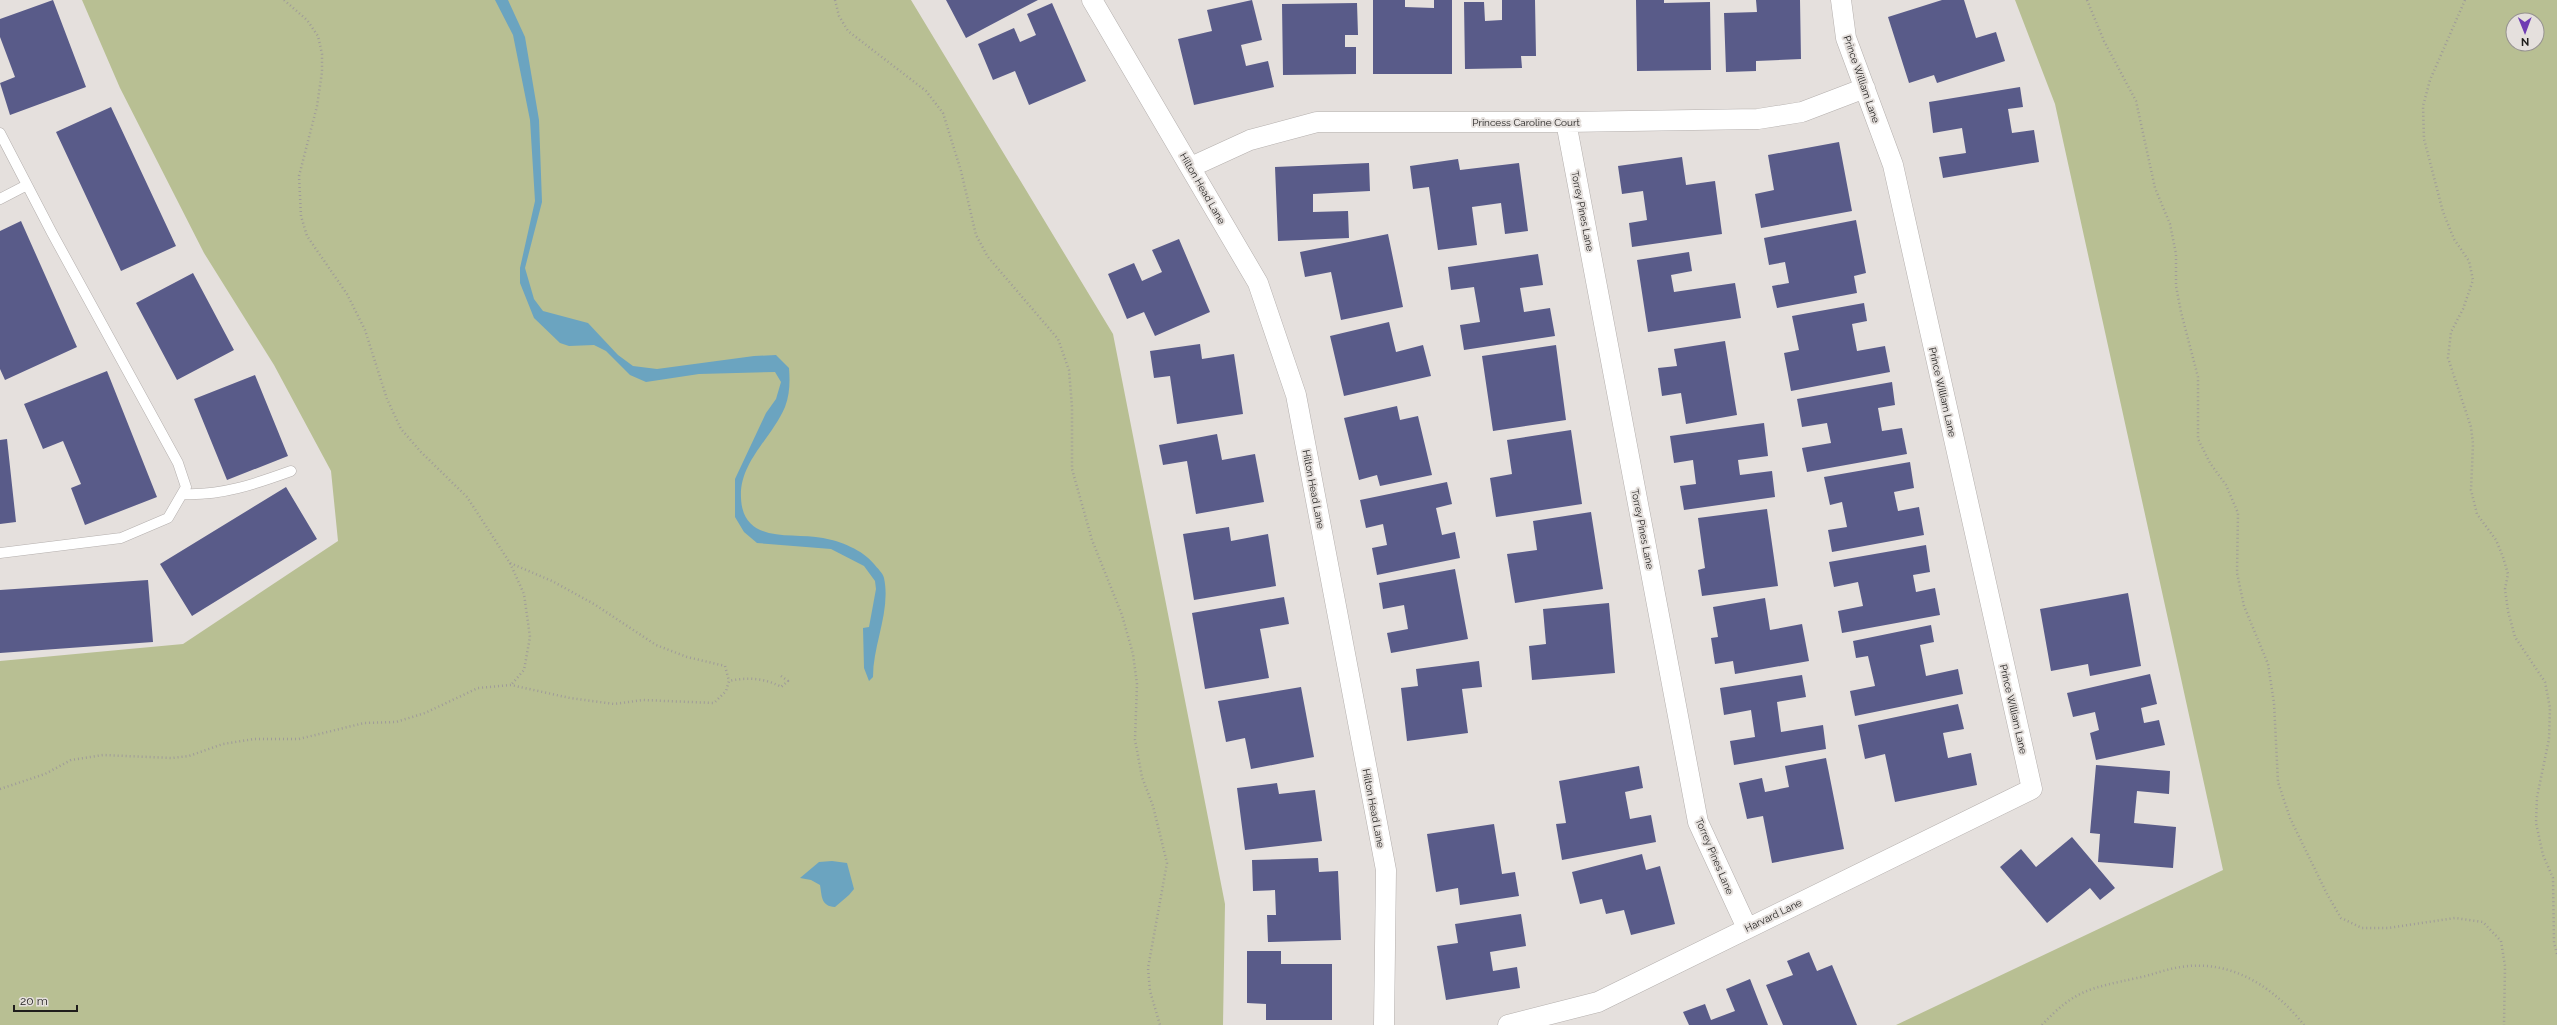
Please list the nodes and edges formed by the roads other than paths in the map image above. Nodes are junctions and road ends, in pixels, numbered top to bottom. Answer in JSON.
{"nodes":[{"id":1,"x":1092,"y":0,"type":"edge"},
{"id":2,"x":1841,"y":0,"type":"edge"},
{"id":3,"x":1865,"y":88,"type":"junction"},
{"id":4,"x":1566,"y":122,"type":"junction"},
{"id":5,"x":0,"y":132,"type":"edge"},
{"id":6,"x":1190,"y":168,"type":"junction"},
{"id":7,"x":27,"y":185,"type":"junction"},
{"id":8,"x":0,"y":199,"type":"edge"},
{"id":9,"x":291,"y":471,"type":"dead end"},
{"id":10,"x":182,"y":494,"type":"junction"},
{"id":11,"x":0,"y":553,"type":"edge"},
{"id":12,"x":2032,"y":789,"type":"joint"},
{"id":13,"x":1747,"y":928,"type":"junction"},
{"id":14,"x":1384,"y":1025,"type":"edge"},
{"id":15,"x":1508,"y":1025,"type":"edge"}],
"edges":[{"from":1,"to":6,"type":"street","name":"Hilton Head Lane"},
{"from":2,"to":3,"type":"street","name":"Prince William Lane"},
{"from":3,"to":4,"type":"street","name":"Princess Caroline Court"},
{"from":3,"to":12,"type":"street","name":"Prince William Lane"},
{"from":4,"to":6,"type":"street","name":"Princess Caroline Court"},
{"from":4,"to":13,"type":"street","name":"Torrey Pines Lane"},
{"from":5,"to":7,"type":"lane"},
{"from":6,"to":14,"type":"street","name":"Hilton Head Lane"},
{"from":7,"to":8,"type":"lane"},
{"from":7,"to":10,"type":"lane"},
{"from":9,"to":10,"type":"lane"},
{"from":10,"to":11,"type":"lane"},
{"from":12,"to":13,"type":"street","name":"Harvard Lane"},
{"from":13,"to":15,"type":"street","name":"Harvard Lane"}]}
